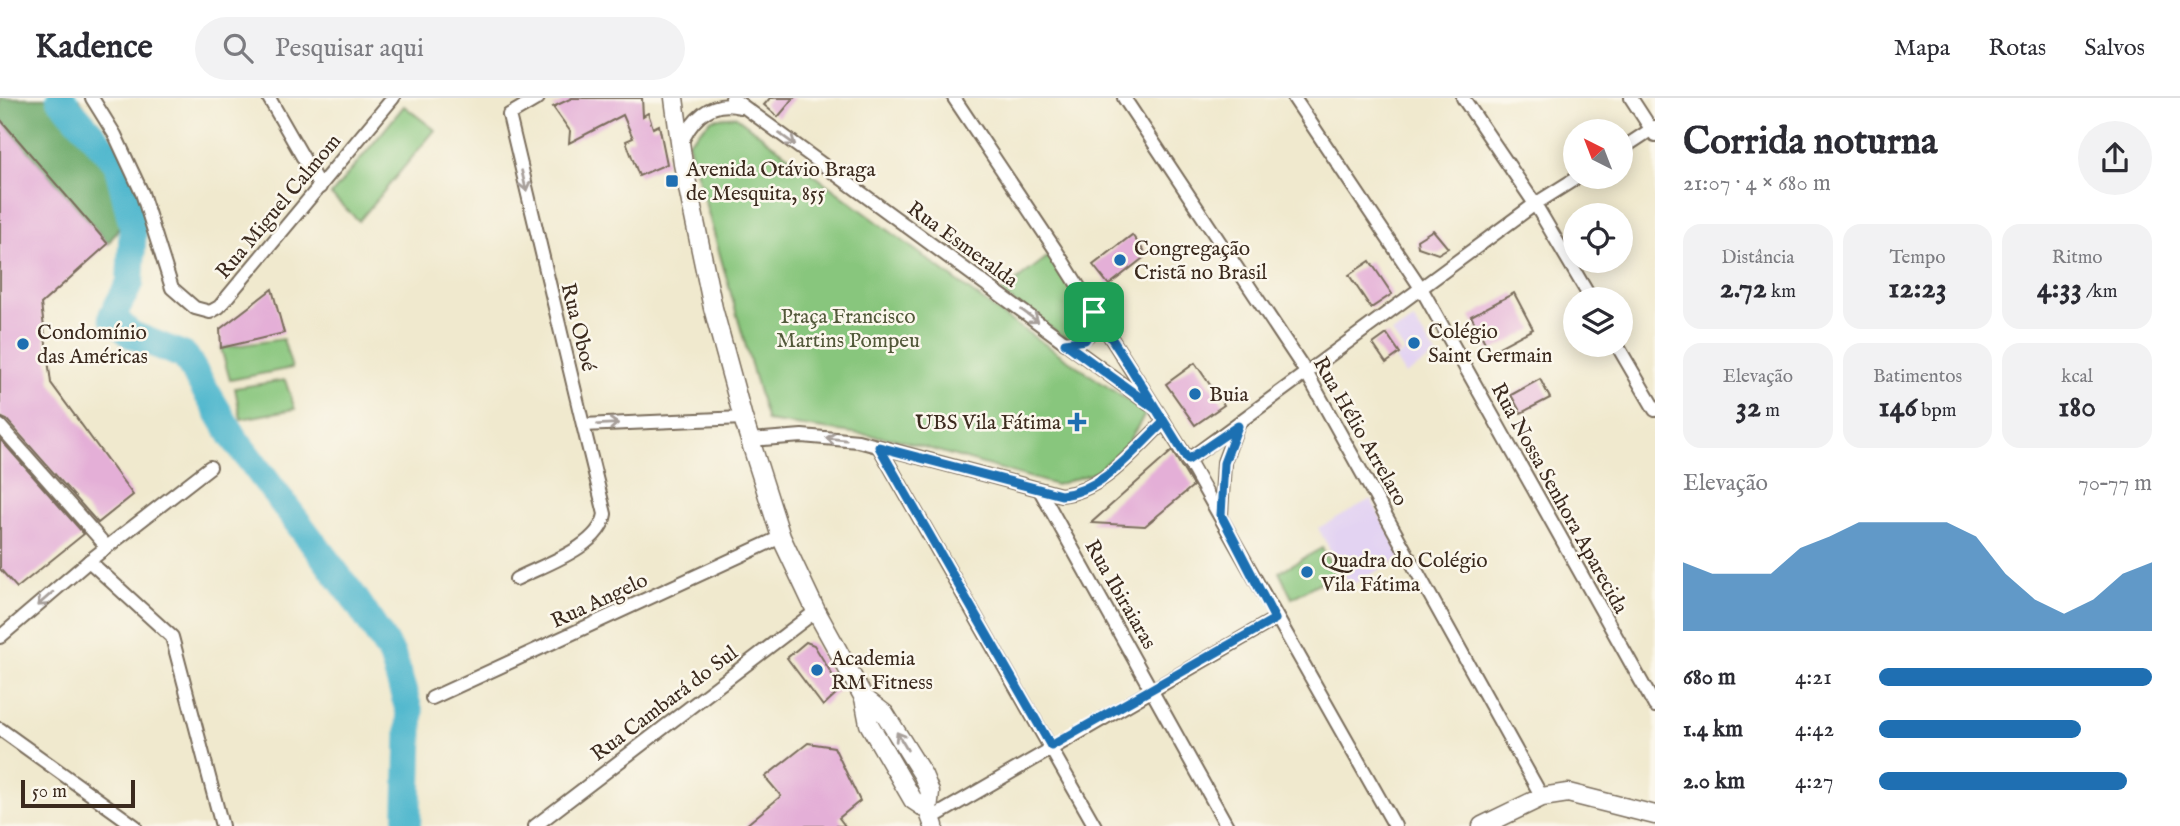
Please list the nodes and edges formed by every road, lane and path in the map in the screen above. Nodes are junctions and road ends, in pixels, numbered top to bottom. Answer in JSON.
{"nodes":[{"id":1,"x":92,"y":98,"type":"edge"},
{"id":2,"x":269,"y":98,"type":"edge"},
{"id":3,"x":393,"y":98,"type":"edge"},
{"id":4,"x":538,"y":98,"type":"edge"},
{"id":5,"x":674,"y":98,"type":"edge"},
{"id":6,"x":732,"y":98,"type":"edge"},
{"id":7,"x":954,"y":98,"type":"edge"},
{"id":8,"x":1124,"y":98,"type":"edge"},
{"id":9,"x":1294,"y":98,"type":"edge"},
{"id":10,"x":1463,"y":98,"type":"edge"},
{"id":11,"x":1631,"y":98,"type":"edge"},
{"id":12,"x":747,"y":109,"type":"junction"},
{"id":13,"x":1654,"y":130,"type":"edge"},
{"id":14,"x":1633,"y":142,"type":"edge"},
{"id":15,"x":680,"y":146,"type":"junction"},
{"id":16,"x":1563,"y":186,"type":"edge"},
{"id":17,"x":320,"y":187,"type":"junction"},
{"id":18,"x":1535,"y":204,"type":"junction"},
{"id":19,"x":1584,"y":287,"type":"edge"},
{"id":20,"x":1421,"y":288,"type":"junction"},
{"id":21,"x":1094,"y":312,"type":"junction"},
{"id":22,"x":1065,"y":343,"type":"junction"},
{"id":23,"x":1624,"y":357,"type":"edge"},
{"id":24,"x":1306,"y":372,"type":"junction"},
{"id":25,"x":1157,"y":410,"type":"junction"},
{"id":26,"x":1655,"y":410,"type":"edge"},
{"id":27,"x":743,"y":418,"type":"junction"},
{"id":28,"x":1164,"y":422,"type":"junction"},
{"id":29,"x":583,"y":425,"type":"junction"},
{"id":30,"x":0,"y":426,"type":"edge"},
{"id":31,"x":1238,"y":426,"type":"junction"},
{"id":32,"x":750,"y":440,"type":"junction"},
{"id":33,"x":879,"y":447,"type":"junction"},
{"id":34,"x":1188,"y":460,"type":"junction"},
{"id":35,"x":210,"y":467,"type":"dead end"},
{"id":36,"x":1041,"y":492,"type":"junction"},
{"id":37,"x":1221,"y":515,"type":"junction"},
{"id":38,"x":781,"y":537,"type":"junction"},
{"id":39,"x":107,"y":548,"type":"junction"},
{"id":40,"x":89,"y":561,"type":"junction"},
{"id":41,"x":516,"y":579,"type":"dead end"},
{"id":42,"x":816,"y":611,"type":"junction"},
{"id":43,"x":1275,"y":619,"type":"junction"},
{"id":44,"x":0,"y":637,"type":"edge"},
{"id":45,"x":1153,"y":689,"type":"junction"},
{"id":46,"x":432,"y":698,"type":"dead end"},
{"id":47,"x":1655,"y":706,"type":"edge"},
{"id":48,"x":0,"y":729,"type":"edge"},
{"id":49,"x":1051,"y":746,"type":"junction"},
{"id":50,"x":1542,"y":797,"type":"junction"},
{"id":51,"x":1655,"y":816,"type":"edge"},
{"id":52,"x":931,"y":818,"type":"edge"},
{"id":53,"x":135,"y":826,"type":"edge"},
{"id":54,"x":222,"y":826,"type":"edge"},
{"id":55,"x":535,"y":826,"type":"edge"},
{"id":56,"x":1095,"y":826,"type":"edge"},
{"id":57,"x":1227,"y":826,"type":"edge"},
{"id":58,"x":1395,"y":826,"type":"edge"},
{"id":59,"x":1482,"y":826,"type":"edge"}],
"edges":[{"from":1,"to":17,"type":"street","name":"Rua Miguel Calmom"},
{"from":2,"to":17,"type":"street"},
{"from":3,"to":17,"type":"street","name":"Rua Miguel Calmom"},
{"from":4,"to":29,"type":"street","name":"Rua Oboé","one_way":true},
{"from":5,"to":15,"type":"main road"},
{"from":6,"to":12,"type":"street","name":"Rua Esmeralda"},
{"from":7,"to":21,"type":"street"},
{"from":8,"to":24,"type":"street","name":"Rua Hélio Arrelaro"},
{"from":9,"to":20,"type":"street","name":"Rua Nossa Senhora Aparecida"},
{"from":10,"to":18,"type":"street"},
{"from":11,"to":13,"type":"street"},
{"from":12,"to":15,"type":"street"},
{"from":12,"to":22,"type":"street","name":"Rua Esmeralda","one_way":true},
{"from":13,"to":14,"type":"street"},
{"from":15,"to":27,"type":"main road"},
{"from":16,"to":18,"type":"street"},
{"from":18,"to":19,"type":"street"},
{"from":18,"to":20,"type":"street"},
{"from":20,"to":24,"type":"street"},
{"from":20,"to":47,"type":"street","name":"Rua Nossa Senhora Aparecida"},
{"from":21,"to":22,"type":"street"},
{"from":21,"to":25,"type":"street"},
{"from":22,"to":25,"type":"street","name":"Rua Esmeralda"},
{"from":23,"to":26,"type":"street"},
{"from":24,"to":31,"type":"street"},
{"from":24,"to":50,"type":"street","name":"Rua Hélio Arrelaro"},
{"from":25,"to":28,"type":"street"},
{"from":29,"to":27,"type":"street","one_way":true},
{"from":27,"to":32,"type":"main road"},
{"from":28,"to":34,"type":"street"},
{"from":28,"to":36,"type":"street"},
{"from":29,"to":41,"type":"street"},
{"from":30,"to":39,"type":"street"},
{"from":31,"to":34,"type":"street"},
{"from":31,"to":37,"type":"street"},
{"from":33,"to":32,"type":"street","one_way":true},
{"from":32,"to":38,"type":"main road"},
{"from":33,"to":36,"type":"street"},
{"from":33,"to":49,"type":"street"},
{"from":34,"to":37,"type":"street"},
{"from":35,"to":39,"type":"street"},
{"from":36,"to":45,"type":"street","name":"Rua Ibiraiaras"},
{"from":37,"to":43,"type":"street"},
{"from":38,"to":42,"type":"main road"},
{"from":38,"to":46,"type":"street","name":"Rua Angelo"},
{"from":39,"to":40,"type":"street"},
{"from":40,"to":44,"type":"street","one_way":true},
{"from":40,"to":54,"type":"street"},
{"from":42,"to":52,"type":"main road"},
{"from":42,"to":55,"type":"street","name":"Rua Cambará do Sul"},
{"from":43,"to":45,"type":"street"},
{"from":43,"to":58,"type":"street"},
{"from":45,"to":49,"type":"street"},
{"from":45,"to":57,"type":"street","name":"Rua Ibiraiaras"},
{"from":48,"to":53,"type":"street"},
{"from":49,"to":52,"type":"street"},
{"from":49,"to":56,"type":"street"},
{"from":50,"to":51,"type":"main road"},
{"from":50,"to":59,"type":"main road"}]}
